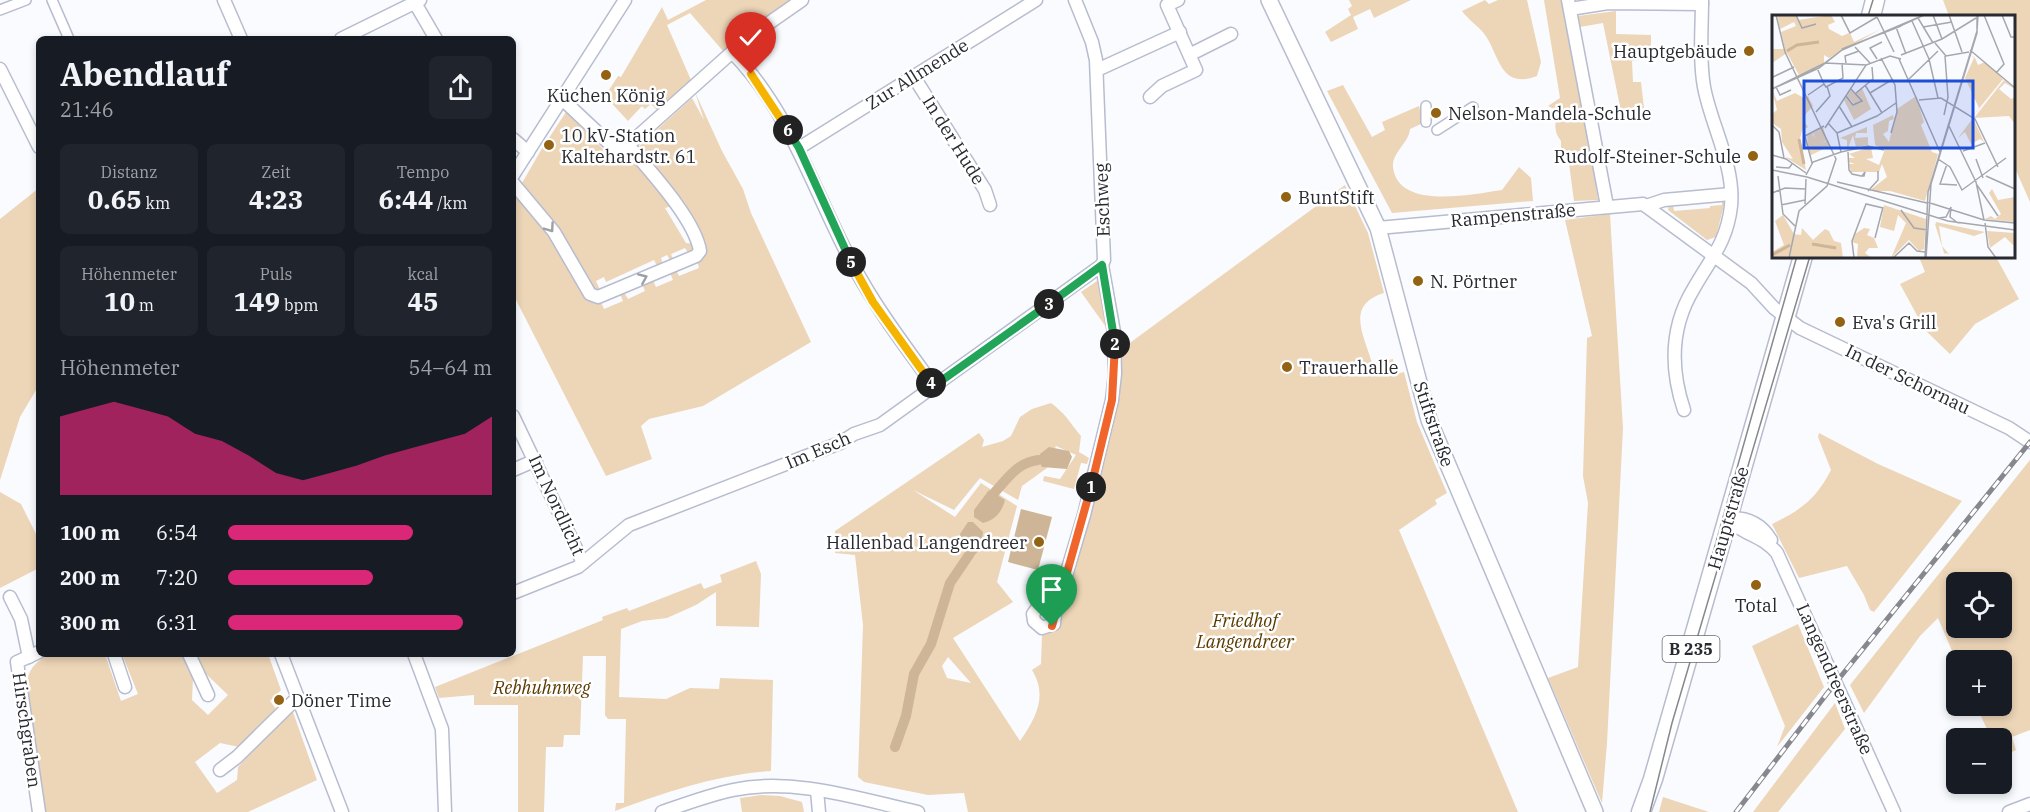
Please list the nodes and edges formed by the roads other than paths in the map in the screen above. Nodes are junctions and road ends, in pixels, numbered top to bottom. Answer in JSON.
{"nodes":[{"id":1,"x":26,"y":0,"type":"edge"},
{"id":2,"x":52,"y":0,"type":"edge"},
{"id":3,"x":224,"y":0,"type":"edge"},
{"id":4,"x":625,"y":0,"type":"edge"},
{"id":5,"x":802,"y":0,"type":"edge"},
{"id":6,"x":1036,"y":0,"type":"edge"},
{"id":7,"x":1074,"y":0,"type":"edge"},
{"id":8,"x":1178,"y":0,"type":"edge"},
{"id":9,"x":1269,"y":0,"type":"edge"},
{"id":10,"x":1875,"y":0,"type":"edge"},
{"id":11,"x":417,"y":2,"type":"edge"},
{"id":12,"x":1702,"y":2,"type":"edge"},
{"id":13,"x":1569,"y":4,"type":"edge"},
{"id":14,"x":0,"y":10,"type":"edge"},
{"id":15,"x":1870,"y":15,"type":"edge"},
{"id":16,"x":1180,"y":32,"type":"junction"},
{"id":17,"x":1232,"y":34,"type":"dead end"},
{"id":18,"x":68,"y":36,"type":"edge"},
{"id":19,"x":240,"y":36,"type":"edge"},
{"id":20,"x":347,"y":36,"type":"edge"},
{"id":21,"x":434,"y":36,"type":"edge"},
{"id":22,"x":732,"y":52,"type":"junction"},
{"id":23,"x":1191,"y":54,"type":"junction"},
{"id":24,"x":0,"y":69,"type":"edge"},
{"id":25,"x":1097,"y":70,"type":"junction"},
{"id":26,"x":914,"y":77,"type":"junction"},
{"id":27,"x":1150,"y":97,"type":"dead end"},
{"id":28,"x":562,"y":99,"type":"junction"},
{"id":29,"x":1426,"y":106,"type":"dead end"},
{"id":30,"x":1473,"y":107,"type":"dead end"},
{"id":31,"x":1426,"y":122,"type":"dead end"},
{"id":32,"x":1437,"y":129,"type":"dead end"},
{"id":33,"x":36,"y":141,"type":"edge"},
{"id":34,"x":516,"y":142,"type":"edge"},
{"id":35,"x":628,"y":145,"type":"junction"},
{"id":36,"x":799,"y":148,"type":"junction"},
{"id":37,"x":528,"y":152,"type":"junction"},
{"id":38,"x":516,"y":170,"type":"edge"},
{"id":39,"x":516,"y":187,"type":"edge"},
{"id":40,"x":1731,"y":194,"type":"junction"},
{"id":41,"x":990,"y":205,"type":"dead end"},
{"id":42,"x":1607,"y":206,"type":"junction"},
{"id":43,"x":1646,"y":206,"type":"junction"},
{"id":44,"x":1378,"y":228,"type":"junction"},
{"id":45,"x":1716,"y":257,"type":"junction"},
{"id":46,"x":1802,"y":258,"type":"edge"},
{"id":47,"x":1102,"y":265,"type":"junction"},
{"id":48,"x":1785,"y":317,"type":"junction"},
{"id":49,"x":934,"y":386,"type":"junction"},
{"id":50,"x":1684,"y":410,"type":"dead end"},
{"id":51,"x":516,"y":422,"type":"edge"},
{"id":52,"x":2030,"y":442,"type":"edge"},
{"id":53,"x":536,"y":460,"type":"junction"},
{"id":54,"x":516,"y":469,"type":"edge"},
{"id":55,"x":1728,"y":518,"type":"junction"},
{"id":56,"x":584,"y":563,"type":"junction"},
{"id":57,"x":516,"y":592,"type":"edge"},
{"id":58,"x":10,"y":597,"type":"dead end"},
{"id":59,"x":1055,"y":612,"type":"junction"},
{"id":60,"x":34,"y":655,"type":"edge"},
{"id":61,"x":115,"y":657,"type":"edge"},
{"id":62,"x":190,"y":657,"type":"edge"},
{"id":63,"x":282,"y":657,"type":"edge"},
{"id":64,"x":415,"y":657,"type":"edge"},
{"id":65,"x":125,"y":687,"type":"dead end"},
{"id":66,"x":208,"y":694,"type":"dead end"},
{"id":67,"x":298,"y":697,"type":"junction"},
{"id":68,"x":220,"y":770,"type":"dead end"},
{"id":69,"x":1653,"y":779,"type":"junction"},
{"id":70,"x":817,"y":791,"type":"junction"},
{"id":71,"x":2030,"y":804,"type":"edge"},
{"id":72,"x":39,"y":812,"type":"edge"},
{"id":73,"x":342,"y":812,"type":"edge"},
{"id":74,"x":445,"y":812,"type":"edge"},
{"id":75,"x":662,"y":812,"type":"edge"},
{"id":76,"x":819,"y":812,"type":"edge"},
{"id":77,"x":918,"y":812,"type":"edge"},
{"id":78,"x":1594,"y":812,"type":"edge"},
{"id":79,"x":1641,"y":812,"type":"edge"},
{"id":80,"x":1649,"y":812,"type":"edge"},
{"id":81,"x":1894,"y":812,"type":"edge"},
{"id":82,"x":2009,"y":812,"type":"edge"}],
"edges":[{"from":1,"to":14,"type":"street"},
{"from":2,"to":18,"type":"street"},
{"from":3,"to":19,"type":"street"},
{"from":4,"to":28,"type":"street"},
{"from":5,"to":22,"type":"street"},
{"from":6,"to":26,"type":"street","name":"Zur Allmende"},
{"from":7,"to":25,"type":"street","name":"Eschweg"},
{"from":8,"to":16,"type":"street"},
{"from":9,"to":44,"type":"street","name":"Stiftstraße"},
{"from":10,"to":15,"type":"main road"},
{"from":11,"to":20,"type":"street"},
{"from":11,"to":21,"type":"street"},
{"from":12,"to":13,"type":"street"},
{"from":12,"to":40,"type":"street"},
{"from":13,"to":42,"type":"street"},
{"from":16,"to":23,"type":"street"},
{"from":16,"to":25,"type":"street"},
{"from":17,"to":23,"type":"street"},
{"from":22,"to":35,"type":"street"},
{"from":22,"to":36,"type":"street"},
{"from":23,"to":27,"type":"street"},
{"from":24,"to":33,"type":"street"},
{"from":25,"to":47,"type":"street","name":"Eschweg"},
{"from":26,"to":36,"type":"street","name":"Zur Allmende"},
{"from":26,"to":41,"type":"street","name":"In der Hude"},
{"from":28,"to":35,"type":"street"},
{"from":28,"to":37,"type":"street"},
{"from":29,"to":31,"type":"street"},
{"from":30,"to":32,"type":"street"},
{"from":34,"to":37,"type":"street"},
{"from":39,"to":35,"type":"street","one_way":true},
{"from":36,"to":49,"type":"street"},
{"from":37,"to":38,"type":"street"},
{"from":40,"to":43,"type":"street","name":"Rampenstraße"},
{"from":40,"to":45,"type":"street"},
{"from":42,"to":43,"type":"street","name":"Rampenstraße"},
{"from":42,"to":44,"type":"street","name":"Rampenstraße"},
{"from":43,"to":45,"type":"street"},
{"from":44,"to":78,"type":"street","name":"Stiftstraße"},
{"from":45,"to":48,"type":"street"},
{"from":45,"to":50,"type":"street"},
{"from":46,"to":48,"type":"main road","name":"Hauptstraße","number":"B 235"},
{"from":47,"to":49,"type":"street","name":"Im Esch"},
{"from":47,"to":59,"type":"street","name":"Eschweg"},
{"from":48,"to":52,"type":"street","name":"In der Schornau"},
{"from":48,"to":55,"type":"main road","name":"Hauptstraße","number":"B 235"},
{"from":49,"to":56,"type":"street","name":"Im Esch"},
{"from":51,"to":53,"type":"street","name":"Im Nordlicht"},
{"from":53,"to":54,"type":"street"},
{"from":53,"to":56,"type":"street","name":"Im Nordlicht"},
{"from":55,"to":69,"type":"main road","name":"Hauptstraße","number":"B 235"},
{"from":55,"to":81,"type":"street","name":"Langendreerstraße"},
{"from":56,"to":57,"type":"street","name":"Im Esch"},
{"from":58,"to":60,"type":"street","name":"Hirschgraben"},
{"from":59,"to":59,"type":"street","name":"Eschweg"},
{"from":60,"to":72,"type":"street","name":"Hirschgraben"},
{"from":61,"to":65,"type":"street"},
{"from":62,"to":66,"type":"street"},
{"from":63,"to":67,"type":"street"},
{"from":64,"to":74,"type":"street"},
{"from":67,"to":68,"type":"street"},
{"from":67,"to":73,"type":"street"},
{"from":69,"to":79,"type":"main road","name":"Hauptstraße","number":"B 235"},
{"from":69,"to":80,"type":"main road","name":"Hauptstraße","number":"B 235"},
{"from":70,"to":75,"type":"street"},
{"from":70,"to":76,"type":"street"},
{"from":70,"to":77,"type":"street"},
{"from":71,"to":82,"type":"street"}]}
